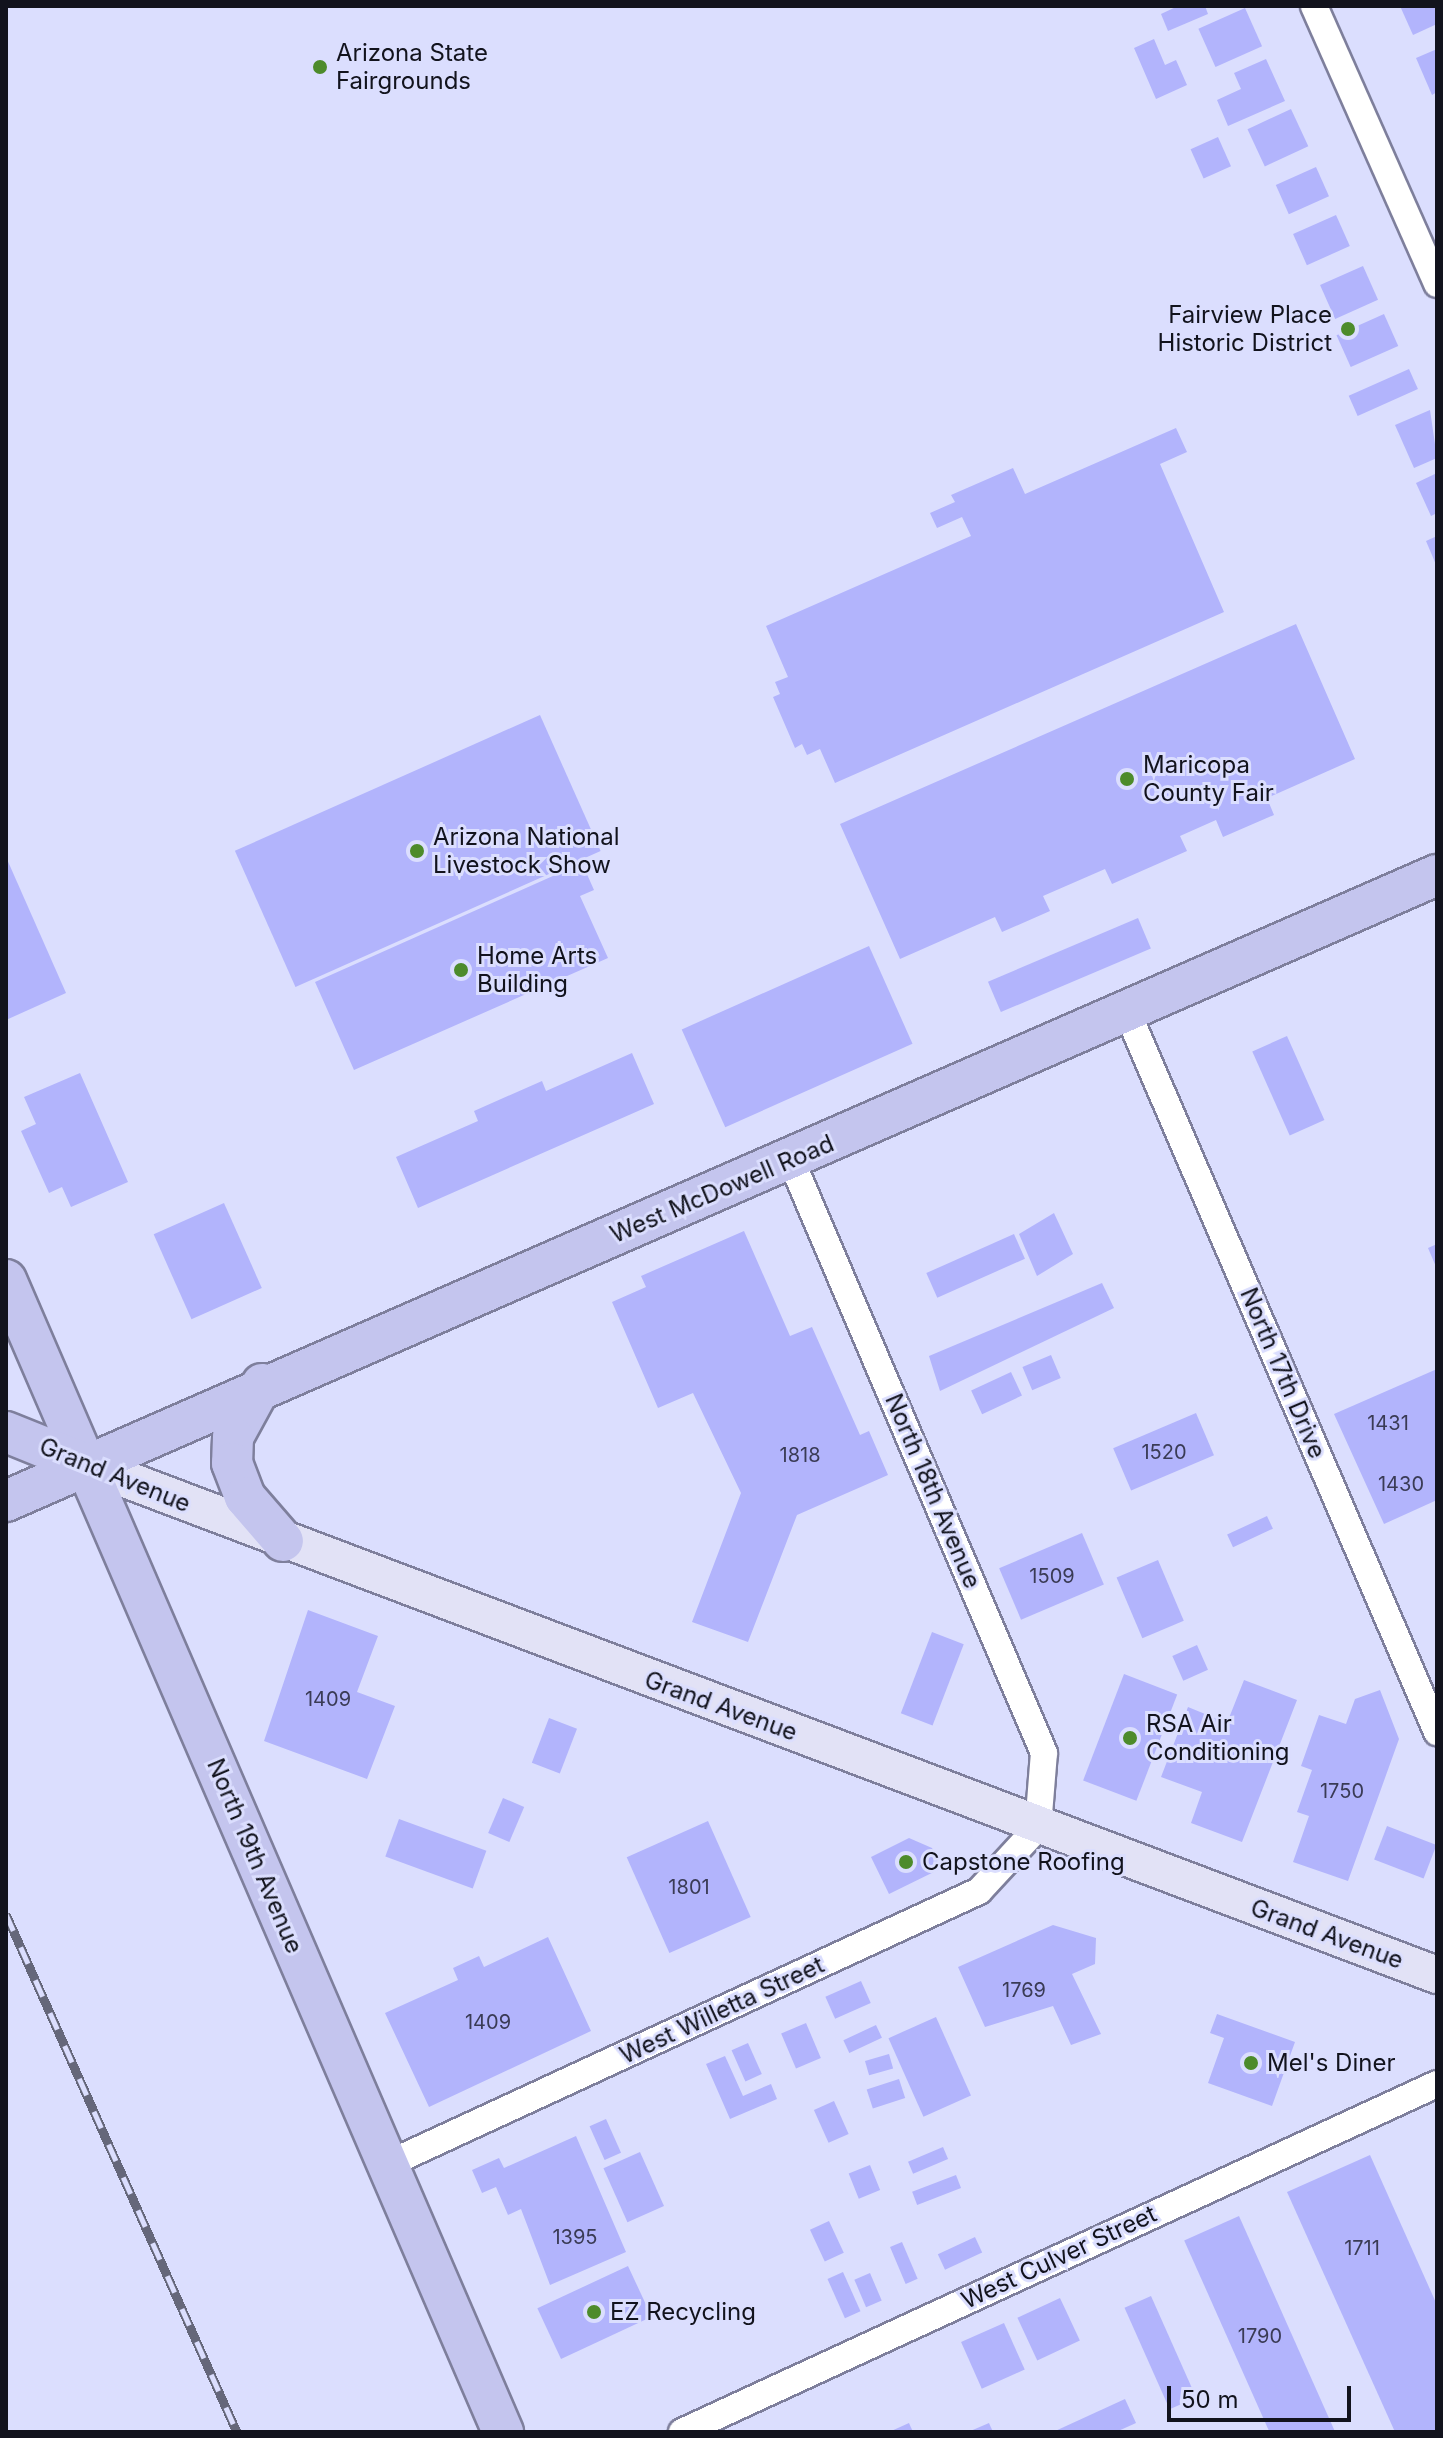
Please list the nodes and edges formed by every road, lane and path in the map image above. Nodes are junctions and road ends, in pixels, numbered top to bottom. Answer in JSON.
{"nodes":[{"id":1,"x":1314,"y":6,"type":"edge"},
{"id":2,"x":1437,"y":284,"type":"edge"},
{"id":3,"x":1437,"y":875,"type":"edge"},
{"id":4,"x":1128,"y":1014,"type":"junction"},
{"id":5,"x":791,"y":1160,"type":"junction"},
{"id":6,"x":6,"y":1280,"type":"edge"},
{"id":7,"x":262,"y":1384,"type":"junction"},
{"id":8,"x":6,"y":1432,"type":"edge"},
{"id":9,"x":88,"y":1465,"type":"junction"},
{"id":10,"x":6,"y":1501,"type":"edge"},
{"id":11,"x":283,"y":1541,"type":"junction"},
{"id":12,"x":1437,"y":1732,"type":"edge"},
{"id":13,"x":1038,"y":1827,"type":"junction"},
{"id":14,"x":1437,"y":1975,"type":"edge"},
{"id":15,"x":1437,"y":2084,"type":"edge"},
{"id":16,"x":386,"y":2165,"type":"junction"},
{"id":17,"x":503,"y":2432,"type":"edge"},
{"id":18,"x":682,"y":2432,"type":"edge"}],
"edges":[{"from":1,"to":2,"type":"street"},
{"from":3,"to":4,"type":"main road","name":"West McDowell Road"},
{"from":4,"to":5,"type":"main road","name":"West McDowell Road"},
{"from":4,"to":12,"type":"street","name":"North 17th Drive"},
{"from":5,"to":7,"type":"main road","name":"West McDowell Road"},
{"from":5,"to":13,"type":"street","name":"North 18th Avenue"},
{"from":6,"to":9,"type":"main road","name":"North 19th Avenue"},
{"from":7,"to":9,"type":"main road","name":"West McDowell Road"},
{"from":7,"to":11,"type":"main road"},
{"from":8,"to":9,"type":"main road","name":"Grand Avenue"},
{"from":9,"to":10,"type":"main road","name":"West McDowell Road"},
{"from":9,"to":11,"type":"main road","name":"Grand Avenue"},
{"from":9,"to":16,"type":"main road","name":"North 19th Avenue"},
{"from":11,"to":13,"type":"main road","name":"Grand Avenue"},
{"from":13,"to":14,"type":"main road","name":"Grand Avenue"},
{"from":13,"to":16,"type":"street","name":"West Willetta Street"},
{"from":15,"to":18,"type":"street","name":"West Culver Street"},
{"from":16,"to":17,"type":"main road","name":"North 19th Avenue"}]}
